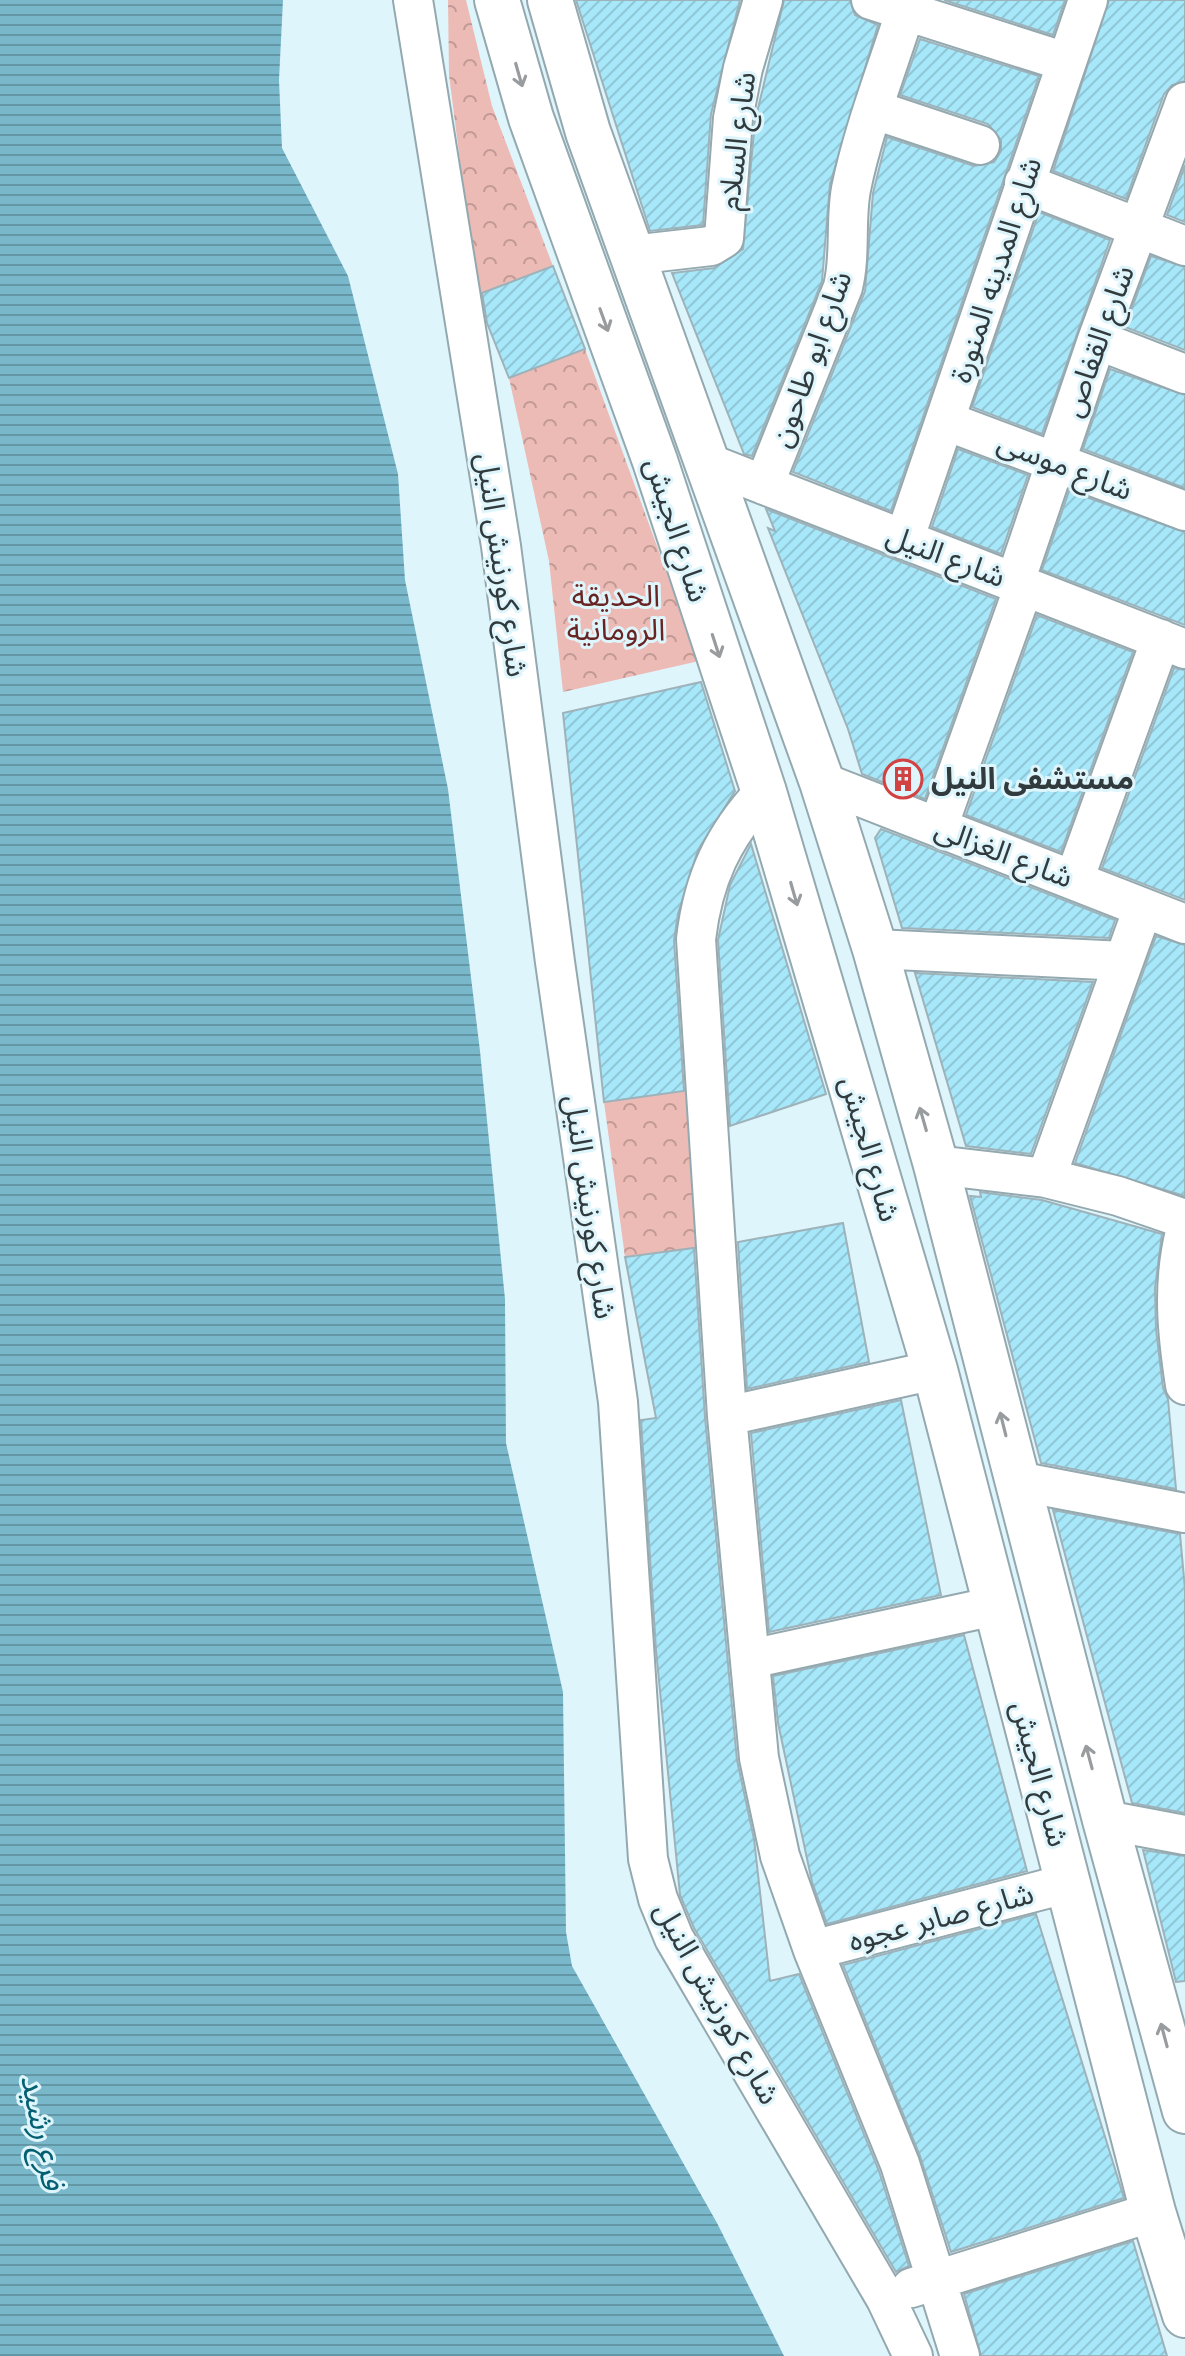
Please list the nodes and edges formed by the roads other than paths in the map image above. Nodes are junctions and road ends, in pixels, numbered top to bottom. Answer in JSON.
{"nodes":[{"id":1,"x":413,"y":0,"type":"edge"},
{"id":2,"x":497,"y":0,"type":"edge"},
{"id":3,"x":550,"y":0,"type":"edge"},
{"id":4,"x":763,"y":0,"type":"edge"},
{"id":5,"x":1088,"y":0,"type":"edge"},
{"id":6,"x":895,"y":4,"type":"edge"},
{"id":7,"x":1066,"y":62,"type":"junction"},
{"id":8,"x":875,"y":110,"type":"junction"},
{"id":9,"x":1184,"y":110,"type":"edge"},
{"id":10,"x":980,"y":145,"type":"dead end"},
{"id":11,"x":1024,"y":183,"type":"junction"},
{"id":12,"x":1138,"y":228,"type":"junction"},
{"id":13,"x":1185,"y":246,"type":"edge"},
{"id":14,"x":632,"y":255,"type":"junction"},
{"id":15,"x":1097,"y":340,"type":"junction"},
{"id":16,"x":1185,"y":374,"type":"edge"},
{"id":17,"x":946,"y":421,"type":"junction"},
{"id":18,"x":1055,"y":462,"type":"junction"},
{"id":19,"x":708,"y":463,"type":"junction"},
{"id":20,"x":764,"y":485,"type":"junction"},
{"id":21,"x":1185,"y":511,"type":"edge"},
{"id":22,"x":904,"y":540,"type":"junction"},
{"id":23,"x":1019,"y":584,"type":"junction"},
{"id":24,"x":1173,"y":644,"type":"edge"},
{"id":25,"x":822,"y":782,"type":"junction"},
{"id":26,"x":764,"y":792,"type":"junction"},
{"id":27,"x":938,"y":827,"type":"junction"},
{"id":28,"x":1074,"y":880,"type":"junction"},
{"id":29,"x":1143,"y":908,"type":"junction"},
{"id":30,"x":1185,"y":924,"type":"edge"},
{"id":31,"x":875,"y":949,"type":"junction"},
{"id":32,"x":1124,"y":961,"type":"junction"},
{"id":33,"x":936,"y":1165,"type":"junction"},
{"id":34,"x":1046,"y":1178,"type":"junction"},
{"id":35,"x":1185,"y":1219,"type":"edge"},
{"id":36,"x":1185,"y":1232,"type":"edge"},
{"id":37,"x":935,"y":1370,"type":"junction"},
{"id":38,"x":1185,"y":1385,"type":"edge"},
{"id":39,"x":727,"y":1416,"type":"junction"},
{"id":40,"x":1017,"y":1481,"type":"junction"},
{"id":41,"x":1185,"y":1513,"type":"edge"},
{"id":42,"x":995,"y":1606,"type":"junction"},
{"id":43,"x":750,"y":1659,"type":"junction"},
{"id":44,"x":1105,"y":1820,"type":"junction"},
{"id":45,"x":1185,"y":1835,"type":"edge"},
{"id":46,"x":1069,"y":1883,"type":"junction"},
{"id":47,"x":813,"y":1950,"type":"junction"},
{"id":48,"x":1185,"y":2111,"type":"edge"},
{"id":49,"x":1153,"y":2212,"type":"junction"},
{"id":50,"x":934,"y":2278,"type":"junction"},
{"id":51,"x":886,"y":2299,"type":"junction"},
{"id":52,"x":1185,"y":2315,"type":"edge"},
{"id":53,"x":913,"y":2356,"type":"edge"},
{"id":54,"x":960,"y":2356,"type":"edge"}],
"edges":[{"from":1,"to":51,"type":"street","name":"شارع كورنيش النيل"},
{"from":2,"to":26,"type":"main road","name":"شارع الجيش","one_way":true},
{"from":3,"to":14,"type":"main road","name":"شارع الجيش"},
{"from":4,"to":14,"type":"street","name":"شارع السلام"},
{"from":5,"to":7,"type":"street","name":"شارع المدينه المنورة"},
{"from":6,"to":7,"type":"street"},
{"from":6,"to":8,"type":"street","name":"شارع ابو طاحون"},
{"from":7,"to":11,"type":"street","name":"شارع المدينه المنورة"},
{"from":8,"to":10,"type":"street"},
{"from":8,"to":20,"type":"street","name":"شارع ابو طاحون"},
{"from":9,"to":12,"type":"street","name":"شارع القفاص"},
{"from":11,"to":12,"type":"street"},
{"from":11,"to":17,"type":"street","name":"شارع المدينه المنورة"},
{"from":12,"to":13,"type":"street"},
{"from":12,"to":15,"type":"street","name":"شارع القفاص"},
{"from":14,"to":19,"type":"main road","name":"شارع الجيش"},
{"from":15,"to":16,"type":"street"},
{"from":15,"to":18,"type":"street","name":"شارع القفاص"},
{"from":17,"to":18,"type":"street","name":"شارع موسى"},
{"from":17,"to":22,"type":"street","name":"شارع المدينه المنورة"},
{"from":18,"to":21,"type":"street","name":"شارع موسى"},
{"from":18,"to":23,"type":"street","name":"شارع القفاص"},
{"from":19,"to":20,"type":"street","name":"شارع النيل"},
{"from":19,"to":25,"type":"main road","name":"شارع الجيش"},
{"from":20,"to":22,"type":"street","name":"شارع النيل"},
{"from":22,"to":23,"type":"street","name":"شارع النيل"},
{"from":23,"to":24,"type":"street","name":"شارع النيل"},
{"from":23,"to":27,"type":"street","name":"شارع القفاص"},
{"from":24,"to":28,"type":"street"},
{"from":25,"to":27,"type":"street","name":"شارع الغزالى"},
{"from":25,"to":31,"type":"main road","name":"شارع الجيش"},
{"from":26,"to":37,"type":"main road","name":"شارع الجيش","one_way":true},
{"from":26,"to":39,"type":"street"},
{"from":27,"to":28,"type":"street","name":"شارع الغزالى"},
{"from":28,"to":29,"type":"street","name":"شارع الغزالى"},
{"from":29,"to":30,"type":"street","name":"شارع الغزالى"},
{"from":29,"to":32,"type":"street"},
{"from":31,"to":32,"type":"street"},
{"from":33,"to":31,"type":"main road","name":"شارع الجيش","one_way":true},
{"from":32,"to":34,"type":"street"},
{"from":33,"to":34,"type":"street"},
{"from":40,"to":33,"type":"main road","name":"شارع الجيش","one_way":true},
{"from":34,"to":35,"type":"street"},
{"from":36,"to":38,"type":"street"},
{"from":37,"to":39,"type":"street"},
{"from":37,"to":42,"type":"main road","name":"شارع الجيش"},
{"from":39,"to":43,"type":"street"},
{"from":40,"to":41,"type":"street"},
{"from":44,"to":40,"type":"main road","name":"شارع الجيش","one_way":true},
{"from":42,"to":43,"type":"street"},
{"from":42,"to":46,"type":"main road","name":"شارع الجيش"},
{"from":43,"to":47,"type":"street"},
{"from":44,"to":45,"type":"street"},
{"from":48,"to":44,"type":"main road","name":"شارع الجيش","one_way":true},
{"from":46,"to":47,"type":"street","name":"شارع صابر عجوه"},
{"from":46,"to":49,"type":"main road","name":"شارع الجيش"},
{"from":47,"to":50,"type":"street"},
{"from":49,"to":50,"type":"street"},
{"from":49,"to":52,"type":"main road","name":"شارع الجيش"},
{"from":50,"to":51,"type":"street"},
{"from":50,"to":54,"type":"street"},
{"from":51,"to":53,"type":"street","name":"شارع كورنيش النيل"}]}
